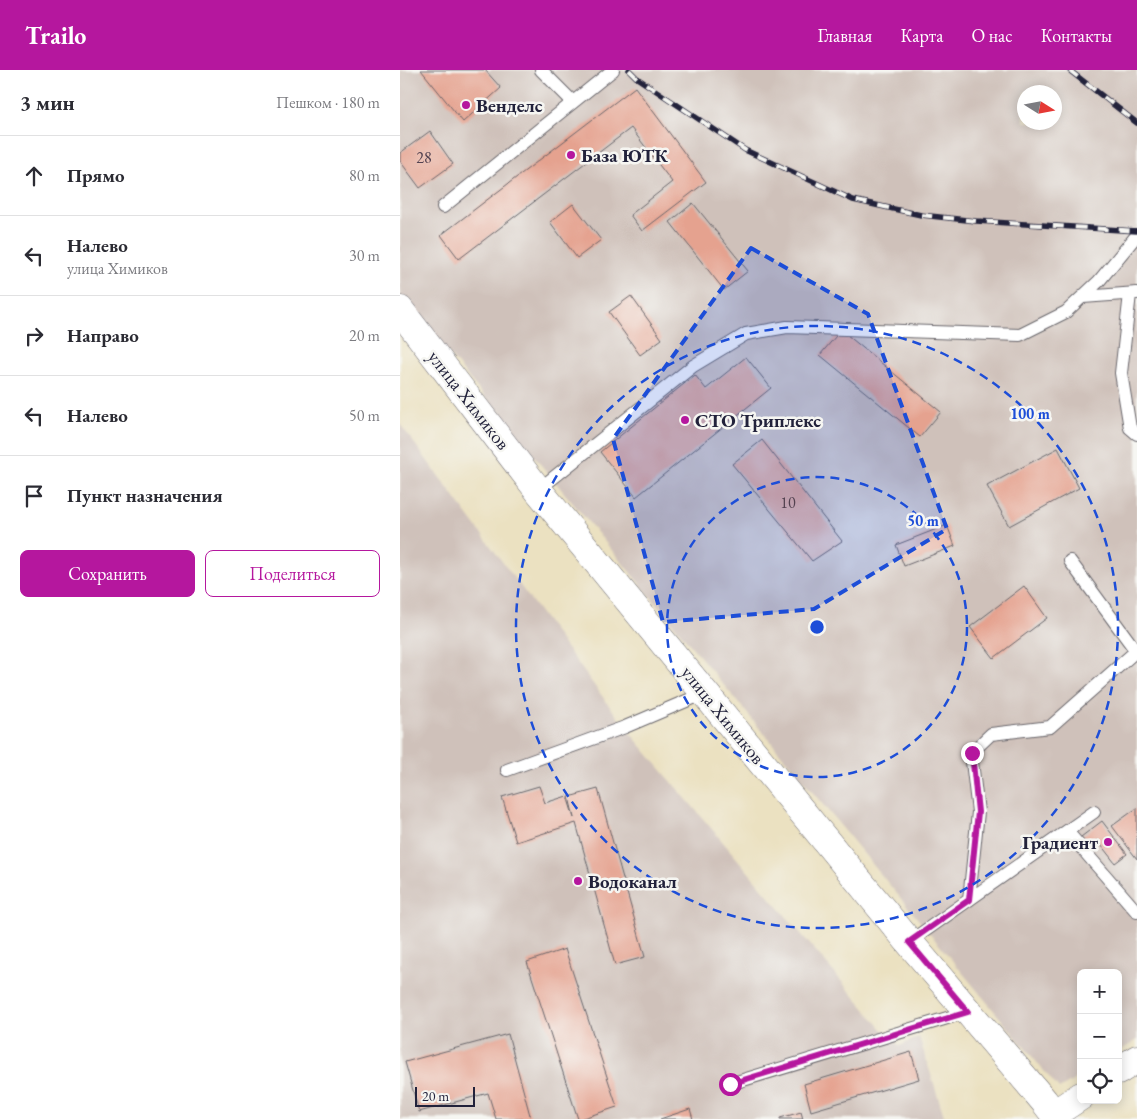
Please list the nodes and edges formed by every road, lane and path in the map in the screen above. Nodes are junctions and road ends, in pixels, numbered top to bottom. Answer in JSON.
{"nodes":[{"id":1,"x":541,"y":70,"type":"edge"},
{"id":2,"x":613,"y":70,"type":"edge"},
{"id":3,"x":573,"y":102,"type":"junction"},
{"id":4,"x":443,"y":207,"type":"dead end"},
{"id":5,"x":1137,"y":235,"type":"edge"},
{"id":6,"x":1133,"y":293,"type":"edge"},
{"id":7,"x":1083,"y":297,"type":"junction"},
{"id":8,"x":400,"y":310,"type":"edge"},
{"id":9,"x":1137,"y":434,"type":"edge"},
{"id":10,"x":538,"y":490,"type":"junction"},
{"id":11,"x":1070,"y":561,"type":"dead end"},
{"id":12,"x":705,"y":693,"type":"junction"},
{"id":13,"x":507,"y":770,"type":"dead end"},
{"id":14,"x":1094,"y":812,"type":"dead end"},
{"id":15,"x":1054,"y":840,"type":"junction"},
{"id":16,"x":969,"y":900,"type":"junction"},
{"id":17,"x":1137,"y":912,"type":"edge"},
{"id":18,"x":909,"y":942,"type":"junction"},
{"id":19,"x":968,"y":1012,"type":"junction"},
{"id":20,"x":1137,"y":1059,"type":"edge"},
{"id":21,"x":1122,"y":1068,"type":"edge"},
{"id":22,"x":730,"y":1084,"type":"dead end"},
{"id":23,"x":1077,"y":1099,"type":"edge"}],
"edges":[{"from":1,"to":3,"type":"lane"},
{"from":2,"to":3,"type":"lane"},
{"from":3,"to":4,"type":"lane"},
{"from":5,"to":7,"type":"lane"},
{"from":6,"to":7,"type":"lane"},
{"from":6,"to":9,"type":"lane"},
{"from":7,"to":10,"type":"lane"},
{"from":8,"to":10,"type":"main road","name":"улица Химиков"},
{"from":10,"to":12,"type":"main road","name":"улица Химиков"},
{"from":11,"to":16,"type":"lane"},
{"from":12,"to":13,"type":"lane"},
{"from":12,"to":18,"type":"main road","name":"улица Химиков"},
{"from":14,"to":15,"type":"lane"},
{"from":15,"to":16,"type":"lane"},
{"from":15,"to":17,"type":"lane"},
{"from":16,"to":18,"type":"lane"},
{"from":18,"to":19,"type":"main road","name":"улица Химиков"},
{"from":19,"to":22,"type":"lane"},
{"from":19,"to":23,"type":"main road","name":"улица Химиков"},
{"from":20,"to":21,"type":"main road"}]}
